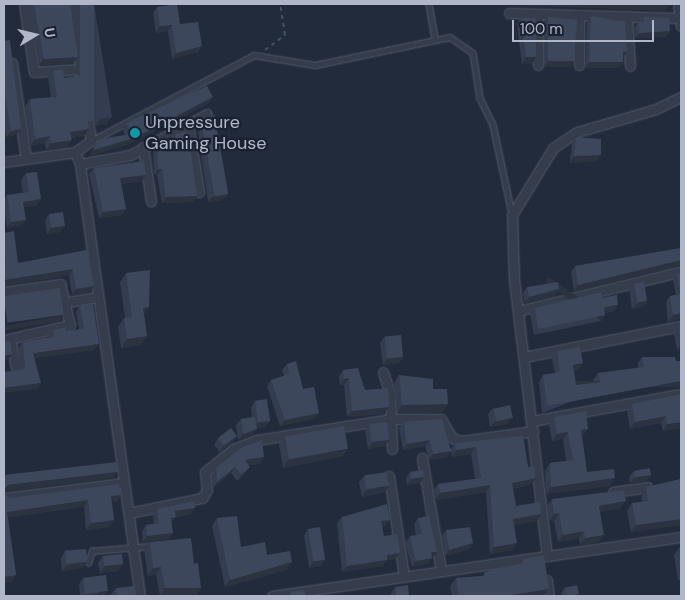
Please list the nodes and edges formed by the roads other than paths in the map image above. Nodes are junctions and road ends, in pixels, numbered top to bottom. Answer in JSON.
{"nodes":[{"id":1,"x":24,"y":4,"type":"edge"},
{"id":2,"x":71,"y":4,"type":"edge"},
{"id":3,"x":429,"y":4,"type":"edge"},
{"id":4,"x":678,"y":4,"type":"edge"},
{"id":5,"x":509,"y":13,"type":"dead end"},
{"id":6,"x":538,"y":14,"type":"junction"},
{"id":7,"x":579,"y":15,"type":"junction"},
{"id":8,"x":627,"y":16,"type":"junction"},
{"id":9,"x":681,"y":22,"type":"edge"},
{"id":10,"x":435,"y":38,"type":"junction"},
{"id":11,"x":12,"y":63,"type":"edge"},
{"id":12,"x":538,"y":65,"type":"dead end"},
{"id":13,"x":579,"y":65,"type":"dead end"},
{"id":14,"x":630,"y":66,"type":"dead end"},
{"id":15,"x":80,"y":69,"type":"junction"},
{"id":16,"x":681,"y":97,"type":"edge"},
{"id":17,"x":207,"y":114,"type":"dead end"},
{"id":18,"x":188,"y":124,"type":"junction"},
{"id":19,"x":91,"y":141,"type":"junction"},
{"id":20,"x":143,"y":147,"type":"junction"},
{"id":21,"x":75,"y":152,"type":"junction"},
{"id":22,"x":26,"y":159,"type":"junction"},
{"id":23,"x":4,"y":162,"type":"edge"},
{"id":24,"x":80,"y":164,"type":"junction"},
{"id":25,"x":199,"y":192,"type":"dead end"},
{"id":26,"x":151,"y":201,"type":"dead end"},
{"id":27,"x":512,"y":215,"type":"junction"},
{"id":28,"x":679,"y":272,"type":"edge"},
{"id":29,"x":4,"y":292,"type":"edge"},
{"id":30,"x":98,"y":297,"type":"junction"},
{"id":31,"x":66,"y":302,"type":"junction"},
{"id":32,"x":518,"y":311,"type":"junction"},
{"id":33,"x":681,"y":326,"type":"edge"},
{"id":34,"x":7,"y":339,"type":"edge"},
{"id":35,"x":524,"y":357,"type":"junction"},
{"id":36,"x":16,"y":368,"type":"edge"},
{"id":37,"x":383,"y":372,"type":"dead end"},
{"id":38,"x":681,"y":394,"type":"edge"},
{"id":39,"x":391,"y":419,"type":"junction"},
{"id":40,"x":532,"y":421,"type":"junction"},
{"id":41,"x":533,"y":431,"type":"junction"},
{"id":42,"x":392,"y":450,"type":"dead end"},
{"id":43,"x":422,"y":458,"type":"dead end"},
{"id":44,"x":389,"y":476,"type":"edge"},
{"id":45,"x":124,"y":483,"type":"junction"},
{"id":46,"x":648,"y":487,"type":"edge"},
{"id":47,"x":599,"y":494,"type":"edge"},
{"id":48,"x":4,"y":498,"type":"edge"},
{"id":49,"x":550,"y":500,"type":"edge"},
{"id":50,"x":541,"y":501,"type":"junction"},
{"id":51,"x":129,"y":513,"type":"junction"},
{"id":52,"x":681,"y":537,"type":"edge"},
{"id":53,"x":163,"y":545,"type":"edge"},
{"id":54,"x":134,"y":549,"type":"junction"},
{"id":55,"x":546,"y":557,"type":"junction"},
{"id":56,"x":88,"y":562,"type":"edge"},
{"id":57,"x":441,"y":570,"type":"junction"},
{"id":58,"x":404,"y":576,"type":"junction"},
{"id":59,"x":140,"y":596,"type":"edge"},
{"id":60,"x":272,"y":596,"type":"edge"},
{"id":61,"x":548,"y":596,"type":"edge"}],
"edges":[{"from":1,"to":15,"type":"street"},
{"from":2,"to":15,"type":"street"},
{"from":3,"to":10,"type":"lane"},
{"from":4,"to":9,"type":"street"},
{"from":5,"to":6,"type":"street"},
{"from":6,"to":7,"type":"street"},
{"from":6,"to":12,"type":"street"},
{"from":7,"to":8,"type":"street"},
{"from":7,"to":13,"type":"street"},
{"from":8,"to":9,"type":"street"},
{"from":8,"to":14,"type":"street"},
{"from":10,"to":19,"type":"lane"},
{"from":10,"to":27,"type":"lane"},
{"from":11,"to":22,"type":"street"},
{"from":15,"to":19,"type":"street"},
{"from":16,"to":27,"type":"street"},
{"from":17,"to":18,"type":"street"},
{"from":18,"to":20,"type":"street"},
{"from":18,"to":25,"type":"street"},
{"from":19,"to":21,"type":"street"},
{"from":20,"to":24,"type":"street"},
{"from":20,"to":26,"type":"street"},
{"from":21,"to":22,"type":"street"},
{"from":21,"to":24,"type":"street"},
{"from":22,"to":23,"type":"street"},
{"from":24,"to":30,"type":"street"},
{"from":27,"to":32,"type":"street"},
{"from":28,"to":32,"type":"street"},
{"from":29,"to":31,"type":"street"},
{"from":30,"to":31,"type":"street"},
{"from":30,"to":45,"type":"street"},
{"from":31,"to":34,"type":"street"},
{"from":32,"to":35,"type":"street"},
{"from":33,"to":35,"type":"street"},
{"from":34,"to":36,"type":"street"},
{"from":35,"to":40,"type":"street"},
{"from":37,"to":39,"type":"street"},
{"from":38,"to":40,"type":"street"},
{"from":39,"to":41,"type":"street"},
{"from":39,"to":42,"type":"street"},
{"from":39,"to":51,"type":"street"},
{"from":40,"to":41,"type":"street"},
{"from":41,"to":50,"type":"street"},
{"from":43,"to":57,"type":"street"},
{"from":44,"to":58,"type":"street"},
{"from":45,"to":48,"type":"street"},
{"from":45,"to":51,"type":"street"},
{"from":46,"to":47,"type":"street"},
{"from":49,"to":50,"type":"street"},
{"from":50,"to":55,"type":"street"},
{"from":51,"to":54,"type":"street"},
{"from":52,"to":55,"type":"street"},
{"from":53,"to":54,"type":"lane"},
{"from":54,"to":56,"type":"lane"},
{"from":54,"to":59,"type":"street"},
{"from":55,"to":57,"type":"street"},
{"from":55,"to":61,"type":"street"},
{"from":57,"to":58,"type":"street"},
{"from":58,"to":60,"type":"street"}]}
